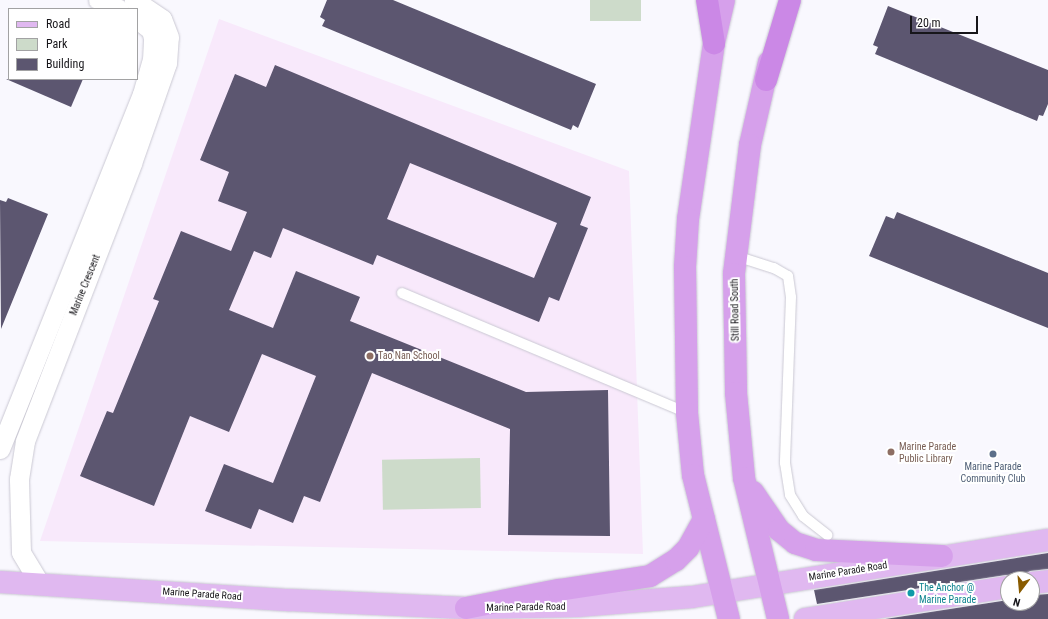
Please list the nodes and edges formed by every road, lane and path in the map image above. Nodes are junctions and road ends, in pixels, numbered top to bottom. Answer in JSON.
{"nodes":[{"id":1,"x":98,"y":0,"type":"edge"},
{"id":2,"x":134,"y":0,"type":"edge"},
{"id":3,"x":707,"y":0,"type":"edge"},
{"id":4,"x":724,"y":0,"type":"edge"},
{"id":5,"x":780,"y":0,"type":"edge"},
{"id":6,"x":790,"y":0,"type":"edge"},
{"id":7,"x":117,"y":8,"type":"edge"},
{"id":8,"x":138,"y":20,"type":"edge"},
{"id":9,"x":714,"y":43,"type":"junction"},
{"id":10,"x":766,"y":80,"type":"junction"},
{"id":11,"x":736,"y":256,"type":"junction"},
{"id":12,"x":402,"y":293,"type":"dead end"},
{"id":13,"x":687,"y":413,"type":"junction"},
{"id":14,"x":0,"y":449,"type":"edge"},
{"id":15,"x":744,"y":478,"type":"junction"},
{"id":16,"x":704,"y":519,"type":"junction"},
{"id":17,"x":827,"y":535,"type":"dead end"},
{"id":18,"x":1048,"y":540,"type":"edge"},
{"id":19,"x":942,"y":556,"type":"junction"},
{"id":20,"x":0,"y":582,"type":"edge"},
{"id":21,"x":40,"y":584,"type":"junction"},
{"id":22,"x":769,"y":584,"type":"junction"},
{"id":23,"x":1000,"y":588,"type":"edge"},
{"id":24,"x":721,"y":592,"type":"junction"},
{"id":25,"x":466,"y":608,"type":"junction"},
{"id":26,"x":729,"y":619,"type":"edge"},
{"id":27,"x":778,"y":619,"type":"edge"},
{"id":28,"x":805,"y":619,"type":"edge"}],
"edges":[{"from":1,"to":7,"type":"street"},
{"from":2,"to":21,"type":"street","name":"Marine Crescent"},
{"from":3,"to":9,"type":"highway"},
{"from":4,"to":9,"type":"highway"},
{"from":5,"to":10,"type":"highway","name":"Still Road South"},
{"from":6,"to":10,"type":"highway"},
{"from":8,"to":14,"type":"street","name":"Marine Crescent"},
{"from":9,"to":13,"type":"highway"},
{"from":10,"to":11,"type":"highway","name":"Still Road South"},
{"from":11,"to":15,"type":"highway","name":"Still Road South"},
{"from":11,"to":17,"type":"lane"},
{"from":12,"to":13,"type":"lane"},
{"from":13,"to":16,"type":"highway"},
{"from":15,"to":19,"type":"highway"},
{"from":15,"to":22,"type":"highway","name":"Still Road South"},
{"from":16,"to":24,"type":"highway"},
{"from":16,"to":25,"type":"highway"},
{"from":18,"to":19,"type":"main road","name":"Marine Parade Road"},
{"from":19,"to":22,"type":"main road","name":"Marine Parade Road"},
{"from":20,"to":21,"type":"main road","name":"Marine Parade Road"},
{"from":21,"to":25,"type":"main road","name":"Marine Parade Road"},
{"from":22,"to":24,"type":"main road","name":"Marine Parade Road"},
{"from":22,"to":27,"type":"highway","name":"Still Road South"},
{"from":23,"to":28,"type":"main road"},
{"from":24,"to":25,"type":"main road","name":"Marine Parade Road"},
{"from":24,"to":26,"type":"highway"}]}
